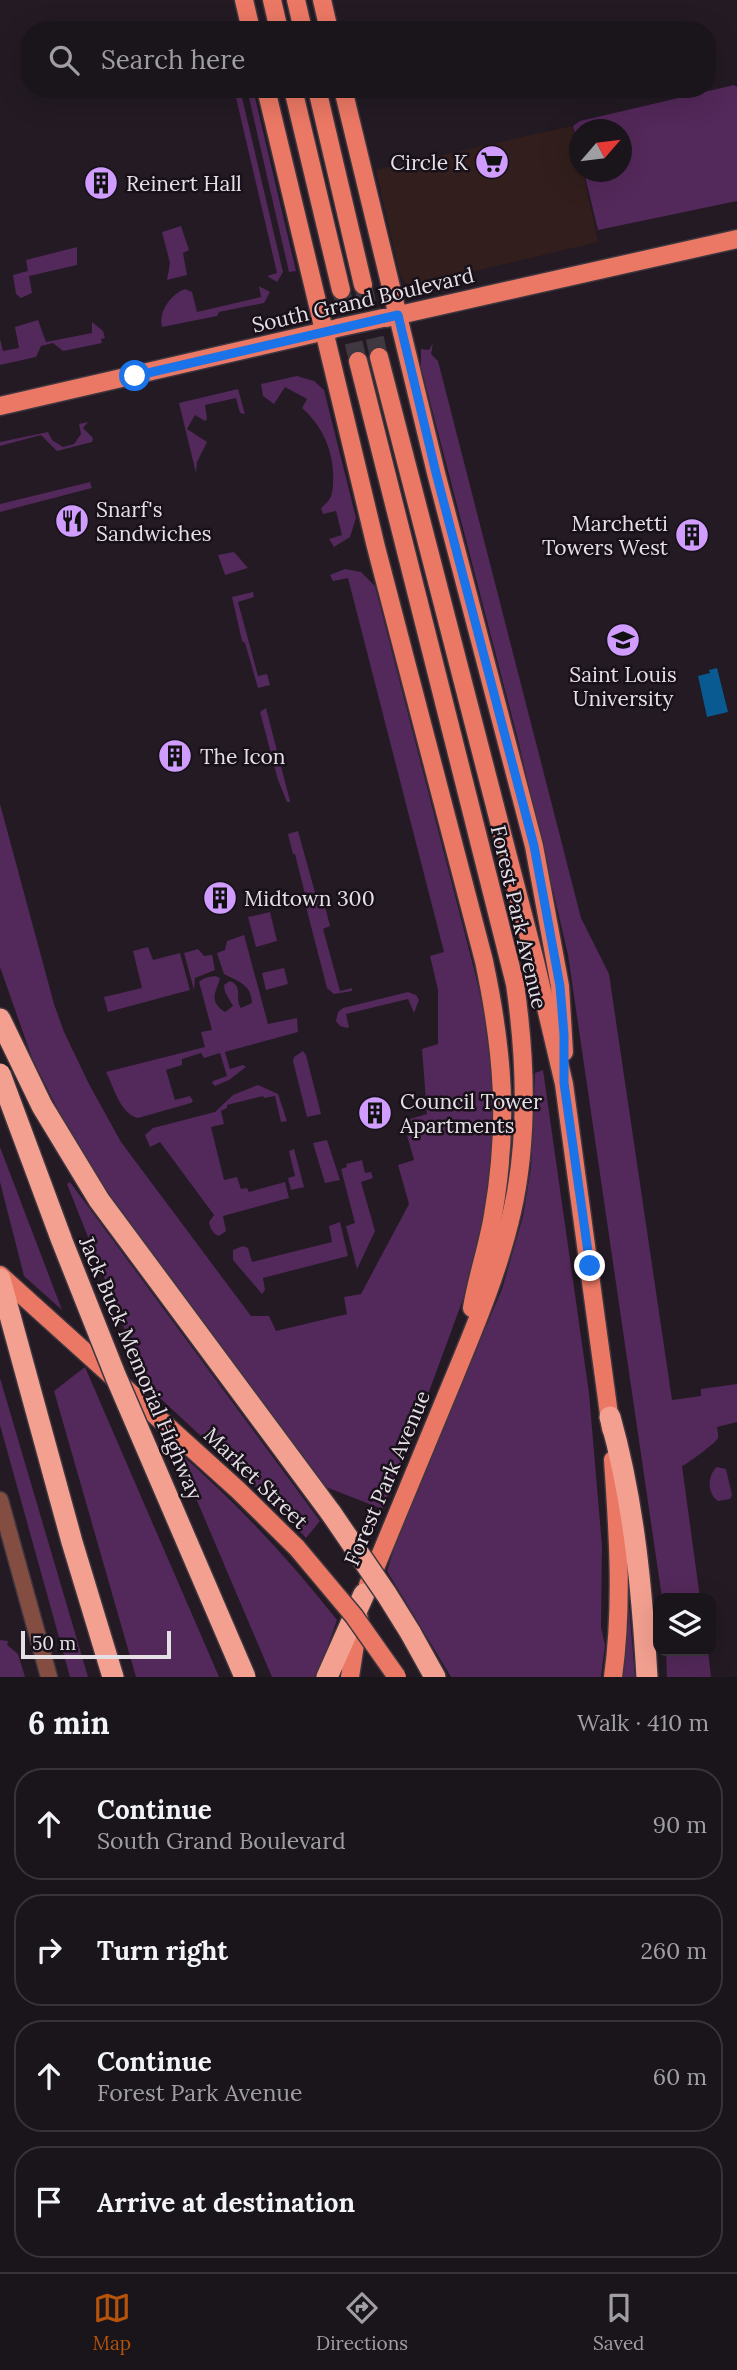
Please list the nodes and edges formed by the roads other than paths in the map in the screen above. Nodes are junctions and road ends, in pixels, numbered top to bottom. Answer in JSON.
{"nodes":[{"id":1,"x":244,"y":0,"type":"edge"},
{"id":2,"x":272,"y":0,"type":"edge"},
{"id":3,"x":296,"y":0,"type":"edge"},
{"id":4,"x":322,"y":0,"type":"edge"},
{"id":5,"x":249,"y":21,"type":"edge"},
{"id":6,"x":277,"y":21,"type":"edge"},
{"id":7,"x":301,"y":21,"type":"edge"},
{"id":8,"x":327,"y":21,"type":"edge"},
{"id":9,"x":268,"y":98,"type":"edge"},
{"id":10,"x":295,"y":98,"type":"edge"},
{"id":11,"x":319,"y":98,"type":"edge"},
{"id":12,"x":345,"y":98,"type":"edge"},
{"id":13,"x":737,"y":239,"type":"edge"},
{"id":14,"x":363,"y":285,"type":"tunnel mouth"},
{"id":15,"x":341,"y":290,"type":"tunnel mouth"},
{"id":16,"x":391,"y":317,"type":"junction"},
{"id":17,"x":330,"y":330,"type":"junction"},
{"id":18,"x":380,"y":356,"type":"tunnel mouth"},
{"id":19,"x":358,"y":361,"type":"tunnel mouth"},
{"id":20,"x":0,"y":406,"type":"edge"},
{"id":21,"x":0,"y":1019,"type":"edge"},
{"id":22,"x":0,"y":1074,"type":"edge"},
{"id":23,"x":564,"y":1083,"type":"junction"},
{"id":24,"x":0,"y":1277,"type":"edge"},
{"id":25,"x":465,"y":1350,"type":"junction"},
{"id":26,"x":610,"y":1417,"type":"junction"},
{"id":27,"x":0,"y":1500,"type":"edge"},
{"id":28,"x":364,"y":1594,"type":"junction"},
{"id":29,"x":49,"y":1677,"type":"edge"},
{"id":30,"x":113,"y":1677,"type":"edge"},
{"id":31,"x":245,"y":1677,"type":"edge"},
{"id":32,"x":327,"y":1677,"type":"edge"},
{"id":33,"x":350,"y":1677,"type":"edge"},
{"id":34,"x":397,"y":1677,"type":"edge"},
{"id":35,"x":435,"y":1677,"type":"edge"},
{"id":36,"x":613,"y":1677,"type":"edge"},
{"id":37,"x":647,"y":1677,"type":"edge"}],
"edges":[{"from":1,"to":5,"type":"main road"},
{"from":2,"to":6,"type":"main road"},
{"from":3,"to":7,"type":"main road"},
{"from":4,"to":8,"type":"main road"},
{"from":9,"to":17,"type":"main road"},
{"from":10,"to":15,"type":"main road"},
{"from":11,"to":14,"type":"main road"},
{"from":12,"to":16,"type":"main road"},
{"from":13,"to":16,"type":"main road","name":"South Grand Boulevard"},
{"from":16,"to":17,"type":"main road","name":"South Grand Boulevard","bridge":true},
{"from":16,"to":23,"type":"main road"},
{"from":17,"to":20,"type":"main road","name":"South Grand Boulevard"},
{"from":17,"to":25,"type":"main road"},
{"from":18,"to":23,"type":"main road","name":"Forest Park Avenue"},
{"from":19,"to":25,"type":"main road","name":"Forest Park Avenue"},
{"from":21,"to":35,"type":"highway","bridge":true},
{"from":22,"to":31,"type":"highway","name":"Jack Buck Memorial Highway","bridge":true},
{"from":23,"to":26,"type":"main road","name":"Forest Park Avenue"},
{"from":24,"to":30,"type":"highway"},
{"from":24,"to":34,"type":"main road","name":"Market Street","bridge":true},
{"from":25,"to":28,"type":"main road","name":"Forest Park Avenue"},
{"from":26,"to":36,"type":"main road","name":"Forest Park Avenue"},
{"from":26,"to":37,"type":"highway"},
{"from":27,"to":29,"type":"street"},
{"from":28,"to":32,"type":"highway"},
{"from":28,"to":33,"type":"main road","name":"Forest Park Avenue"}]}
